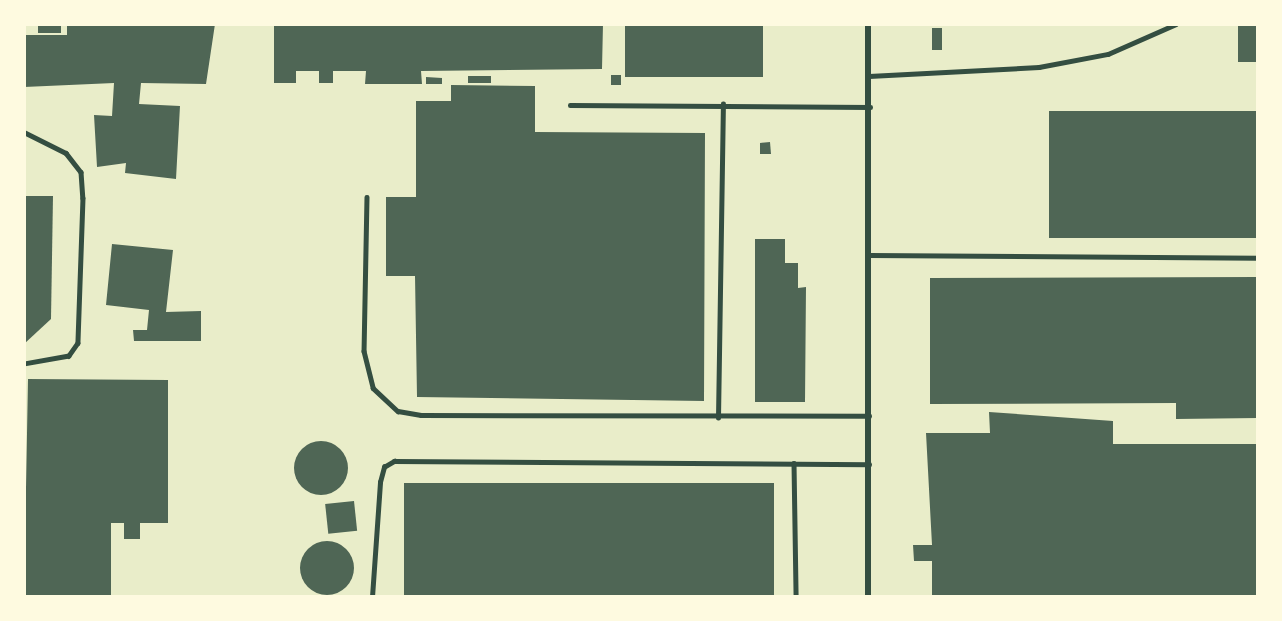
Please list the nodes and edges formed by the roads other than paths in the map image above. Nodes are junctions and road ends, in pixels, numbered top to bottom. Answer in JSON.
{"nodes":[{"id":1,"x":868,"y":24,"type":"edge"},
{"id":2,"x":1176,"y":24,"type":"edge"},
{"id":3,"x":869,"y":76,"type":"junction"},
{"id":4,"x":723,"y":104,"type":"junction"},
{"id":5,"x":570,"y":105,"type":"dead end"},
{"id":6,"x":870,"y":107,"type":"junction"},
{"id":7,"x":24,"y":132,"type":"edge"},
{"id":8,"x":367,"y":196,"type":"dead end"},
{"id":9,"x":869,"y":255,"type":"junction"},
{"id":10,"x":1258,"y":258,"type":"edge"},
{"id":11,"x":24,"y":364,"type":"edge"},
{"id":12,"x":869,"y":416,"type":"junction"},
{"id":13,"x":718,"y":418,"type":"junction"},
{"id":14,"x":794,"y":463,"type":"junction"},
{"id":15,"x":869,"y":464,"type":"junction"},
{"id":16,"x":372,"y":597,"type":"edge"},
{"id":17,"x":796,"y":597,"type":"edge"},
{"id":18,"x":868,"y":597,"type":"edge"}],
"edges":[{"from":1,"to":3,"type":"street"},
{"from":2,"to":3,"type":"lane"},
{"from":3,"to":6,"type":"street"},
{"from":4,"to":5,"type":"lane"},
{"from":4,"to":6,"type":"lane"},
{"from":4,"to":13,"type":"lane"},
{"from":6,"to":9,"type":"street"},
{"from":7,"to":11,"type":"lane"},
{"from":8,"to":13,"type":"lane"},
{"from":9,"to":10,"type":"lane"},
{"from":9,"to":12,"type":"street"},
{"from":12,"to":13,"type":"lane"},
{"from":12,"to":15,"type":"street"},
{"from":14,"to":15,"type":"lane"},
{"from":14,"to":16,"type":"lane"},
{"from":14,"to":17,"type":"lane"},
{"from":15,"to":18,"type":"street"}]}
